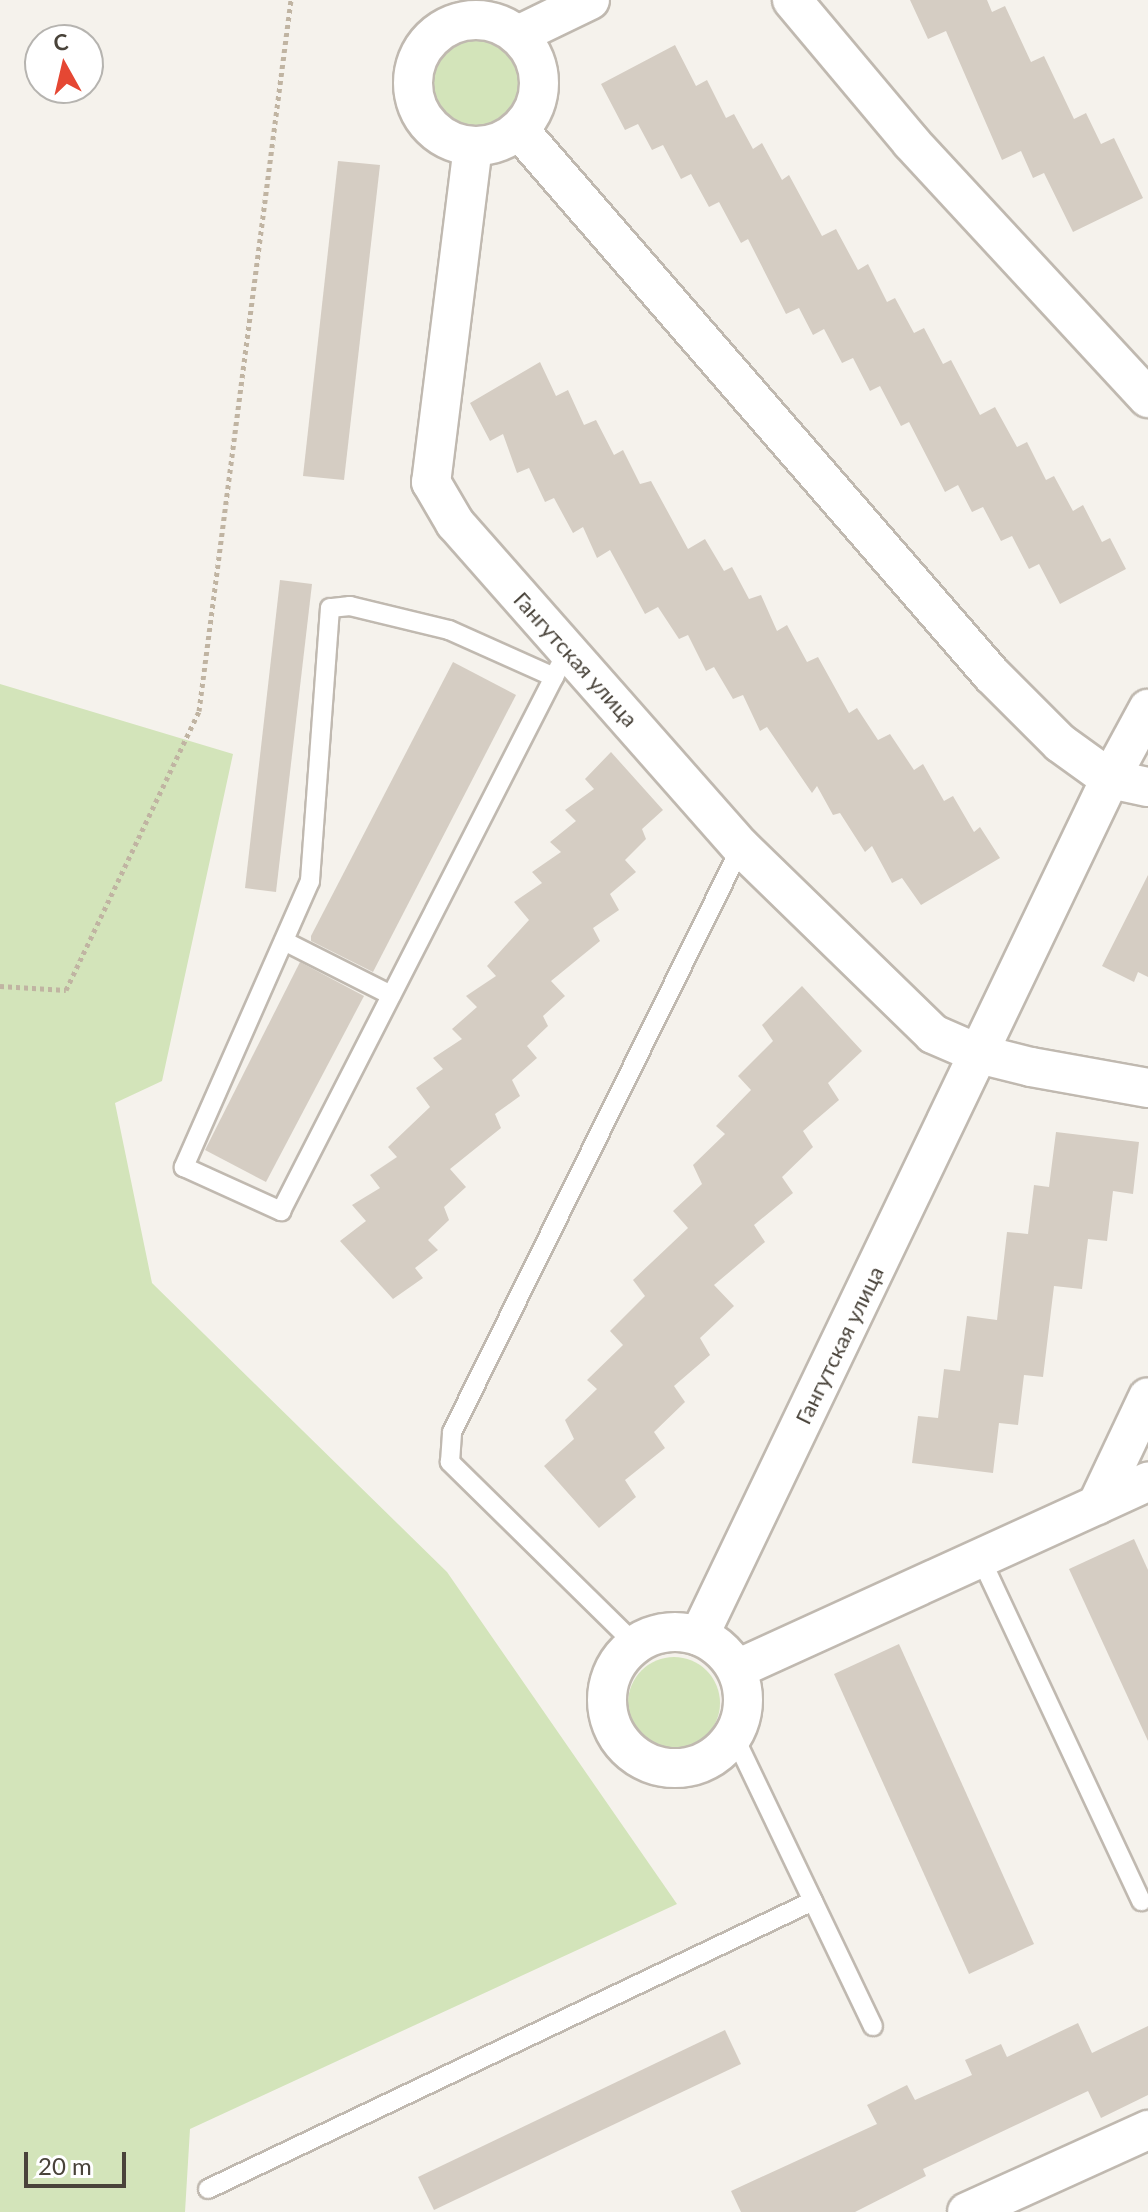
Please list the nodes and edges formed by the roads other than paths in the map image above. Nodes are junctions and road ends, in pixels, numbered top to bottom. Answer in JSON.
{"nodes":[{"id":1,"x":590,"y":0,"type":"edge"},
{"id":2,"x":792,"y":0,"type":"edge"},
{"id":3,"x":518,"y":35,"type":"junction"},
{"id":4,"x":519,"y":130,"type":"junction"},
{"id":5,"x":473,"y":146,"type":"junction"},
{"id":6,"x":1148,"y":398,"type":"edge"},
{"id":7,"x":560,"y":664,"type":"junction"},
{"id":8,"x":1148,"y":709,"type":"edge"},
{"id":9,"x":1110,"y":779,"type":"junction"},
{"id":10,"x":1148,"y":787,"type":"edge"},
{"id":11,"x":741,"y":847,"type":"junction"},
{"id":12,"x":284,"y":941,"type":"junction"},
{"id":13,"x":391,"y":995,"type":"junction"},
{"id":14,"x":979,"y":1054,"type":"junction"},
{"id":15,"x":1148,"y":1088,"type":"edge"},
{"id":16,"x":1148,"y":1397,"type":"edge"},
{"id":17,"x":1148,"y":1482,"type":"edge"},
{"id":18,"x":1097,"y":1505,"type":"junction"},
{"id":19,"x":981,"y":1559,"type":"junction"},
{"id":20,"x":699,"y":1636,"type":"junction"},
{"id":21,"x":635,"y":1644,"type":"junction"},
{"id":22,"x":737,"y":1669,"type":"junction"},
{"id":23,"x":733,"y":1734,"type":"junction"},
{"id":24,"x":813,"y":1901,"type":"junction"},
{"id":25,"x":1141,"y":1901,"type":"dead end"},
{"id":26,"x":873,"y":2026,"type":"dead end"},
{"id":27,"x":1148,"y":2130,"type":"edge"},
{"id":28,"x":208,"y":2189,"type":"dead end"},
{"id":29,"x":967,"y":2212,"type":"edge"}],
"edges":[{"from":1,"to":3,"type":"street"},
{"from":2,"to":6,"type":"street"},
{"from":3,"to":4,"type":"street"},
{"from":3,"to":5,"type":"street"},
{"from":4,"to":5,"type":"street"},
{"from":4,"to":9,"type":"street"},
{"from":5,"to":7,"type":"street","name":"Гангутская улица"},
{"from":7,"to":11,"type":"street","name":"Гангутская улица"},
{"from":7,"to":12,"type":"lane"},
{"from":7,"to":13,"type":"lane"},
{"from":8,"to":9,"type":"street","name":"Гангутская улица"},
{"from":9,"to":10,"type":"street"},
{"from":9,"to":14,"type":"street","name":"Гангутская улица"},
{"from":11,"to":14,"type":"street","name":"Гангутская улица"},
{"from":11,"to":21,"type":"lane"},
{"from":12,"to":13,"type":"lane"},
{"from":12,"to":13,"type":"lane"},
{"from":14,"to":15,"type":"street","name":"Гангутская улица"},
{"from":14,"to":20,"type":"street","name":"Гангутская улица"},
{"from":16,"to":18,"type":"street"},
{"from":17,"to":18,"type":"street"},
{"from":18,"to":19,"type":"street"},
{"from":19,"to":22,"type":"street"},
{"from":19,"to":25,"type":"lane"},
{"from":20,"to":21,"type":"street"},
{"from":20,"to":22,"type":"street"},
{"from":21,"to":23,"type":"street"},
{"from":22,"to":23,"type":"street"},
{"from":23,"to":24,"type":"lane"},
{"from":24,"to":26,"type":"lane"},
{"from":24,"to":28,"type":"lane"},
{"from":27,"to":29,"type":"street"}]}
